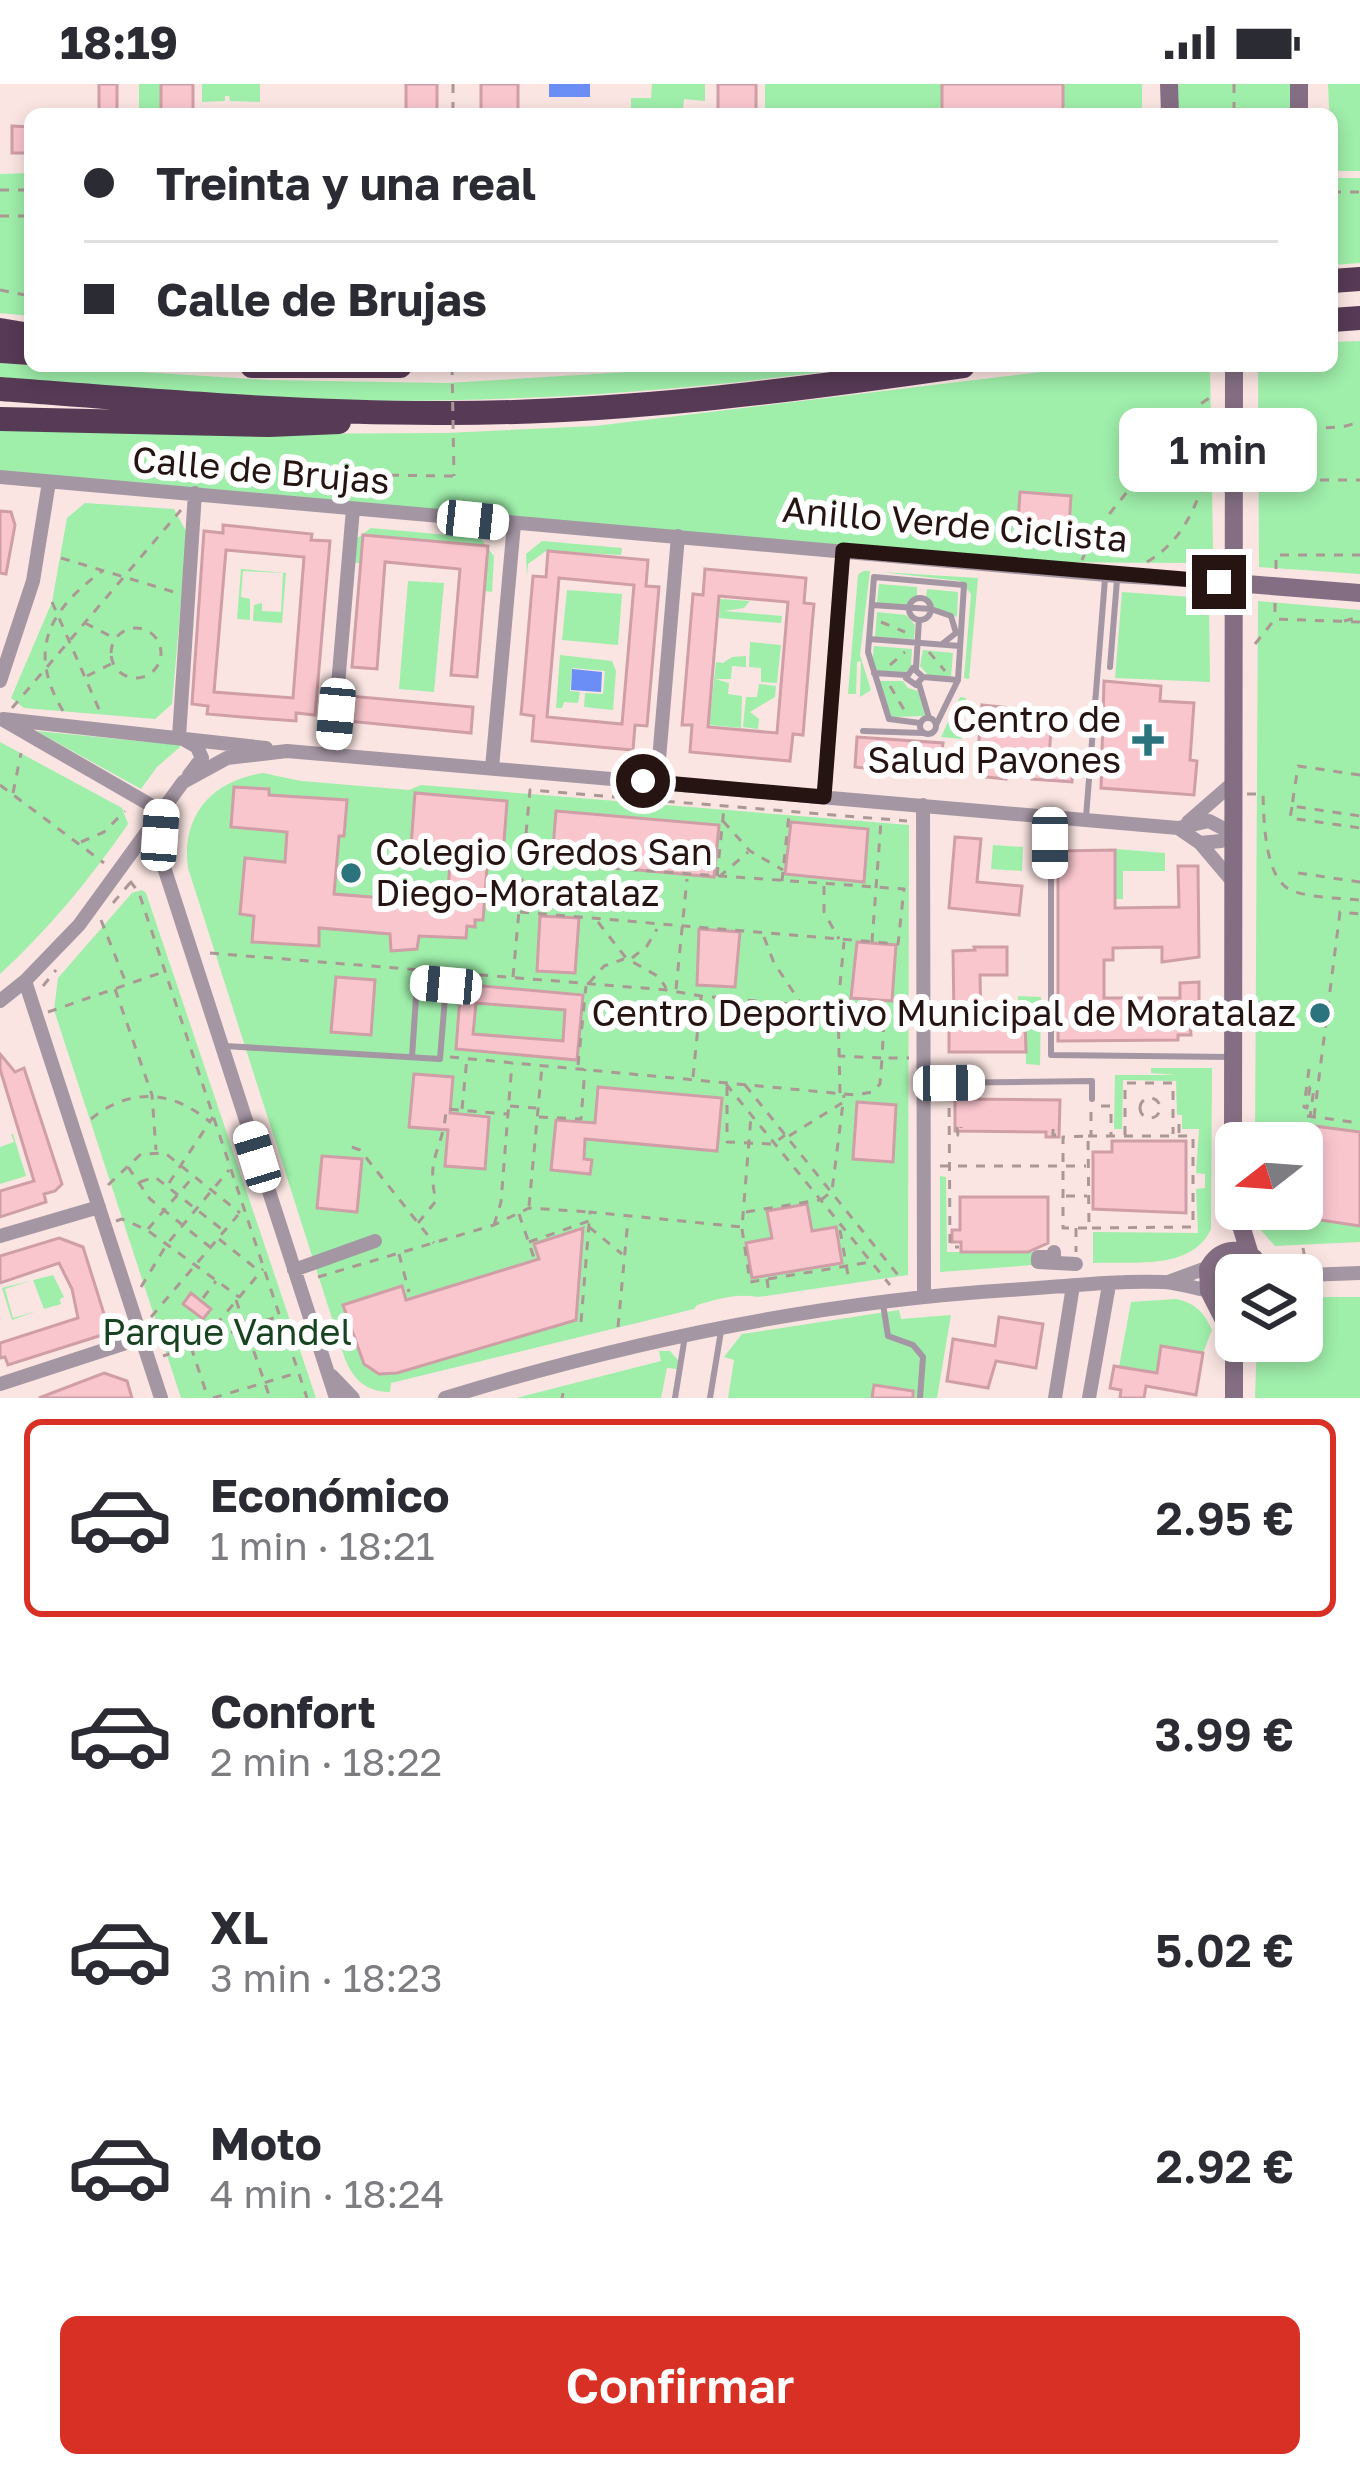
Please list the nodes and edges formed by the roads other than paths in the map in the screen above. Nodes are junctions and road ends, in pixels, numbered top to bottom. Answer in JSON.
{"nodes":[{"id":1,"x":922,"y":372,"type":"edge"},
{"id":2,"x":1234,"y":373,"type":"edge"},
{"id":3,"x":0,"y":389,"type":"edge"},
{"id":4,"x":381,"y":411,"type":"junction"},
{"id":5,"x":0,"y":418,"type":"edge"},
{"id":6,"x":0,"y":477,"type":"edge"},
{"id":7,"x":49,"y":482,"type":"junction"},
{"id":8,"x":195,"y":493,"type":"junction"},
{"id":9,"x":353,"y":509,"type":"junction"},
{"id":10,"x":514,"y":524,"type":"junction"},
{"id":11,"x":678,"y":536,"type":"junction"},
{"id":12,"x":843,"y":550,"type":"junction"},
{"id":13,"x":1111,"y":576,"type":"junction"},
{"id":14,"x":924,"y":582,"type":"junction"},
{"id":15,"x":1234,"y":583,"type":"junction"},
{"id":16,"x":1360,"y":593,"type":"edge"},
{"id":17,"x":923,"y":598,"type":"junction"},
{"id":18,"x":872,"y":605,"type":"junction"},
{"id":19,"x":910,"y":608,"type":"junction"},
{"id":20,"x":931,"y":609,"type":"junction"},
{"id":21,"x":920,"y":620,"type":"junction"},
{"id":22,"x":869,"y":639,"type":"junction"},
{"id":23,"x":918,"y":643,"type":"junction"},
{"id":24,"x":942,"y":644,"type":"junction"},
{"id":25,"x":960,"y":646,"type":"junction"},
{"id":26,"x":1110,"y":667,"type":"dead end"},
{"id":27,"x":916,"y":668,"type":"junction"},
{"id":28,"x":874,"y":673,"type":"junction"},
{"id":29,"x":906,"y":675,"type":"junction"},
{"id":30,"x":958,"y":680,"type":"junction"},
{"id":31,"x":0,"y":681,"type":"edge"},
{"id":32,"x":921,"y":681,"type":"junction"},
{"id":33,"x":929,"y":718,"type":"junction"},
{"id":34,"x":1,"y":719,"type":"edge"},
{"id":35,"x":920,"y":723,"type":"junction"},
{"id":36,"x":936,"y":725,"type":"junction"},
{"id":37,"x":862,"y":731,"type":"dead end"},
{"id":38,"x":923,"y":733,"type":"junction"},
{"id":39,"x":179,"y":737,"type":"junction"},
{"id":40,"x":236,"y":744,"type":"junction"},
{"id":41,"x":287,"y":751,"type":"junction"},
{"id":42,"x":332,"y":755,"type":"junction"},
{"id":43,"x":202,"y":758,"type":"junction"},
{"id":44,"x":492,"y":768,"type":"junction"},
{"id":45,"x":183,"y":782,"type":"junction"},
{"id":46,"x":657,"y":783,"type":"junction"},
{"id":47,"x":1234,"y":788,"type":"junction"},
{"id":48,"x":824,"y":797,"type":"junction"},
{"id":49,"x":923,"y":805,"type":"junction"},
{"id":50,"x":161,"y":811,"type":"junction"},
{"id":51,"x":1051,"y":818,"type":"junction"},
{"id":52,"x":1085,"y":820,"type":"junction"},
{"id":53,"x":1183,"y":825,"type":"junction"},
{"id":54,"x":1234,"y":835,"type":"junction"},
{"id":55,"x":1201,"y":843,"type":"junction"},
{"id":56,"x":162,"y":861,"type":"junction"},
{"id":57,"x":126,"y":875,"type":"junction"},
{"id":58,"x":1234,"y":884,"type":"junction"},
{"id":59,"x":25,"y":981,"type":"junction"},
{"id":60,"x":0,"y":1000,"type":"edge"},
{"id":61,"x":221,"y":1046,"type":"junction"},
{"id":62,"x":412,"y":1057,"type":"junction"},
{"id":63,"x":1232,"y":1057,"type":"junction"},
{"id":64,"x":924,"y":1083,"type":"junction"},
{"id":65,"x":1092,"y":1099,"type":"dead end"},
{"id":66,"x":1233,"y":1122,"type":"edge"},
{"id":67,"x":99,"y":1207,"type":"junction"},
{"id":68,"x":0,"y":1236,"type":"edge"},
{"id":69,"x":375,"y":1241,"type":"dead end"},
{"id":70,"x":1054,"y":1252,"type":"dead end"},
{"id":71,"x":1215,"y":1260,"type":"joint"},
{"id":72,"x":294,"y":1270,"type":"junction"},
{"id":73,"x":1076,"y":1270,"type":"junction"},
{"id":74,"x":1323,"y":1273,"type":"edge"},
{"id":75,"x":1360,"y":1274,"type":"edge"},
{"id":76,"x":1168,"y":1282,"type":"junction"},
{"id":77,"x":1109,"y":1285,"type":"junction"},
{"id":78,"x":888,"y":1290,"type":"junction"},
{"id":79,"x":924,"y":1295,"type":"junction"},
{"id":80,"x":1212,"y":1295,"type":"junction"},
{"id":81,"x":1215,"y":1296,"type":"edge"},
{"id":82,"x":1215,"y":1301,"type":"edge"},
{"id":83,"x":722,"y":1324,"type":"junction"},
{"id":84,"x":686,"y":1332,"type":"junction"},
{"id":85,"x":141,"y":1338,"type":"junction"},
{"id":86,"x":1235,"y":1362,"type":"edge"},
{"id":87,"x":327,"y":1370,"type":"junction"},
{"id":88,"x":0,"y":1384,"type":"edge"},
{"id":89,"x":161,"y":1398,"type":"edge"},
{"id":90,"x":336,"y":1398,"type":"edge"},
{"id":91,"x":353,"y":1398,"type":"edge"},
{"id":92,"x":445,"y":1398,"type":"edge"},
{"id":93,"x":675,"y":1398,"type":"edge"},
{"id":94,"x":710,"y":1398,"type":"edge"},
{"id":95,"x":920,"y":1398,"type":"edge"},
{"id":96,"x":1054,"y":1398,"type":"edge"},
{"id":97,"x":1088,"y":1398,"type":"edge"},
{"id":98,"x":1234,"y":1398,"type":"edge"}],
"edges":[{"from":1,"to":4,"type":"highway"},
{"from":2,"to":15,"type":"street"},
{"from":3,"to":4,"type":"highway"},
{"from":4,"to":5,"type":"highway"},
{"from":6,"to":7,"type":"street","name":"Calle de Brujas"},
{"from":7,"to":8,"type":"street","name":"Calle de Brujas"},
{"from":7,"to":31,"type":"street"},
{"from":8,"to":9,"type":"street","name":"Calle de Brujas"},
{"from":8,"to":39,"type":"street"},
{"from":9,"to":10,"type":"street","name":"Calle de Brujas"},
{"from":9,"to":42,"type":"street"},
{"from":10,"to":11,"type":"street","name":"Calle de Brujas"},
{"from":10,"to":44,"type":"street"},
{"from":11,"to":12,"type":"street","name":"Calle de Brujas"},
{"from":11,"to":46,"type":"street"},
{"from":12,"to":13,"type":"street","name":"Calle de Brujas"},
{"from":12,"to":48,"type":"street"},
{"from":13,"to":15,"type":"street","name":"Calle de Brujas"},
{"from":13,"to":26,"type":"lane"},
{"from":13,"to":52,"type":"lane"},
{"from":14,"to":17,"type":"lane"},
{"from":14,"to":18,"type":"lane"},
{"from":14,"to":25,"type":"lane"},
{"from":15,"to":16,"type":"street"},
{"from":15,"to":47,"type":"street"},
{"from":17,"to":19,"type":"lane"},
{"from":17,"to":20,"type":"lane"},
{"from":18,"to":19,"type":"lane"},
{"from":18,"to":22,"type":"lane"},
{"from":19,"to":20,"type":"lane"},
{"from":19,"to":21,"type":"lane"},
{"from":20,"to":21,"type":"lane"},
{"from":20,"to":24,"type":"lane"},
{"from":21,"to":23,"type":"lane"},
{"from":22,"to":23,"type":"lane"},
{"from":22,"to":28,"type":"lane"},
{"from":23,"to":24,"type":"lane"},
{"from":23,"to":27,"type":"lane"},
{"from":24,"to":25,"type":"lane"},
{"from":25,"to":30,"type":"lane"},
{"from":27,"to":29,"type":"lane"},
{"from":27,"to":32,"type":"lane"},
{"from":28,"to":29,"type":"lane"},
{"from":28,"to":35,"type":"lane"},
{"from":29,"to":32,"type":"lane"},
{"from":30,"to":32,"type":"lane"},
{"from":30,"to":36,"type":"lane"},
{"from":32,"to":33,"type":"lane"},
{"from":33,"to":35,"type":"lane"},
{"from":33,"to":36,"type":"lane"},
{"from":34,"to":39,"type":"street"},
{"from":34,"to":50,"type":"street"},
{"from":35,"to":38,"type":"lane"},
{"from":36,"to":38,"type":"lane"},
{"from":37,"to":38,"type":"lane"},
{"from":39,"to":40,"type":"street"},
{"from":39,"to":43,"type":"street"},
{"from":40,"to":41,"type":"street"},
{"from":40,"to":43,"type":"street"},
{"from":41,"to":42,"type":"street"},
{"from":41,"to":45,"type":"street"},
{"from":42,"to":44,"type":"street"},
{"from":43,"to":45,"type":"street"},
{"from":44,"to":46,"type":"street"},
{"from":45,"to":50,"type":"street"},
{"from":46,"to":48,"type":"street"},
{"from":47,"to":53,"type":"street"},
{"from":47,"to":54,"type":"street"},
{"from":48,"to":49,"type":"street"},
{"from":49,"to":51,"type":"street"},
{"from":49,"to":64,"type":"street"},
{"from":50,"to":56,"type":"street"},
{"from":50,"to":57,"type":"street"},
{"from":51,"to":52,"type":"street"},
{"from":51,"to":63,"type":"lane"},
{"from":52,"to":53,"type":"street"},
{"from":53,"to":54,"type":"street"},
{"from":53,"to":55,"type":"street"},
{"from":54,"to":55,"type":"street"},
{"from":54,"to":58,"type":"street"},
{"from":55,"to":58,"type":"street"},
{"from":56,"to":57,"type":"street"},
{"from":56,"to":61,"type":"street"},
{"from":57,"to":59,"type":"street"},
{"from":58,"to":63,"type":"street"},
{"from":59,"to":60,"type":"street"},
{"from":59,"to":67,"type":"street"},
{"from":61,"to":62,"type":"lane"},
{"from":61,"to":72,"type":"street"},
{"from":62,"to":62,"type":"lane"},
{"from":63,"to":66,"type":"street"},
{"from":64,"to":65,"type":"lane"},
{"from":64,"to":79,"type":"street"},
{"from":67,"to":68,"type":"street"},
{"from":67,"to":85,"type":"street"},
{"from":69,"to":72,"type":"street"},
{"from":70,"to":73,"type":"street"},
{"from":71,"to":76,"type":"street"},
{"from":71,"to":80,"type":"street"},
{"from":72,"to":87,"type":"street"},
{"from":73,"to":77,"type":"street"},
{"from":73,"to":79,"type":"street"},
{"from":73,"to":96,"type":"street"},
{"from":74,"to":75,"type":"street"},
{"from":76,"to":77,"type":"street"},
{"from":76,"to":80,"type":"street"},
{"from":77,"to":97,"type":"street"},
{"from":78,"to":79,"type":"street"},
{"from":78,"to":83,"type":"street"},
{"from":78,"to":95,"type":"lane"},
{"from":80,"to":81,"type":"street"},
{"from":80,"to":82,"type":"street"},
{"from":83,"to":84,"type":"street"},
{"from":83,"to":94,"type":"lane"},
{"from":84,"to":92,"type":"street"},
{"from":84,"to":93,"type":"lane"},
{"from":85,"to":88,"type":"street"},
{"from":85,"to":89,"type":"street"},
{"from":86,"to":98,"type":"street"},
{"from":87,"to":90,"type":"street"},
{"from":87,"to":91,"type":"street"}]}
